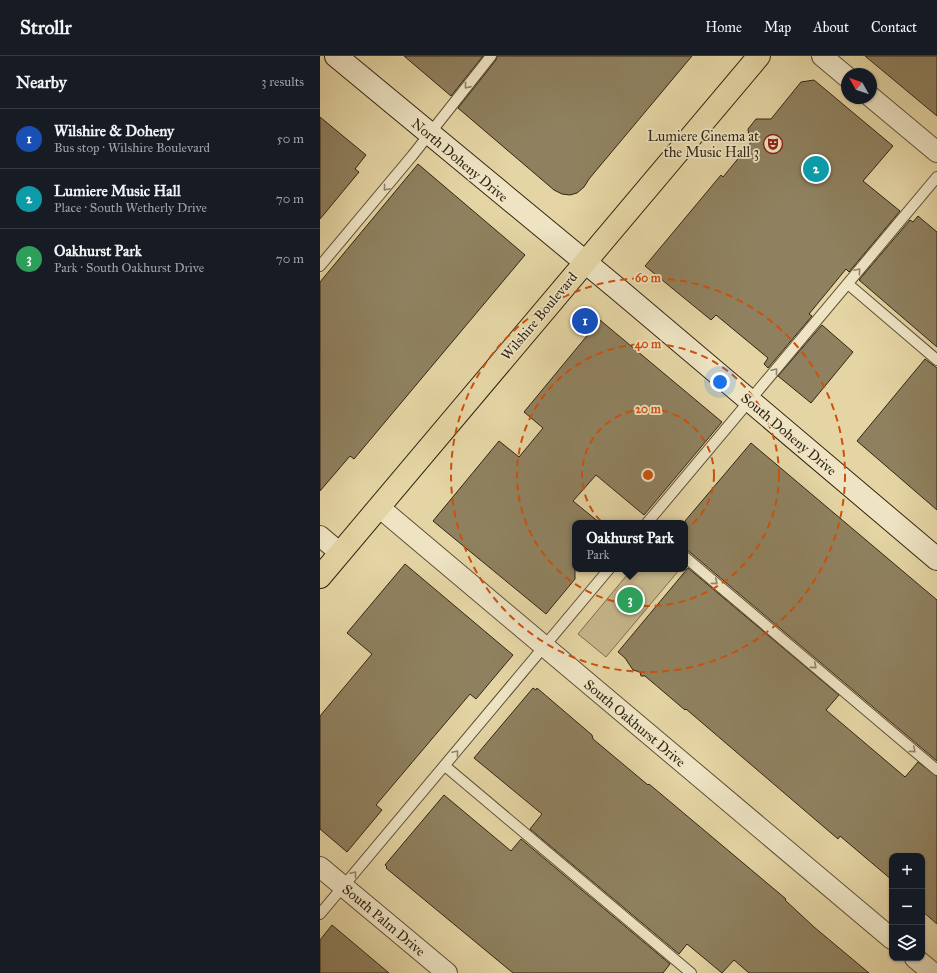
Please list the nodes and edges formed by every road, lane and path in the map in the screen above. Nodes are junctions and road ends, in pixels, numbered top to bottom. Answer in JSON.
{"nodes":[{"id":1,"x":336,"y":56,"type":"edge"},
{"id":2,"x":491,"y":56,"type":"edge"},
{"id":3,"x":759,"y":56,"type":"edge"},
{"id":4,"x":822,"y":56,"type":"edge"},
{"id":5,"x":841,"y":72,"type":"edge"},
{"id":6,"x":877,"y":102,"type":"edge"},
{"id":7,"x":429,"y":134,"type":"junction"},
{"id":8,"x":937,"y":152,"type":"edge"},
{"id":9,"x":937,"y":177,"type":"edge"},
{"id":10,"x":585,"y":263,"type":"junction"},
{"id":11,"x":320,"y":266,"type":"edge"},
{"id":12,"x":848,"y":284,"type":"junction"},
{"id":13,"x":937,"y":360,"type":"edge"},
{"id":14,"x":750,"y":401,"type":"junction"},
{"id":15,"x":379,"y":507,"type":"junction"},
{"id":16,"x":650,"y":520,"type":"edge"},
{"id":17,"x":320,"y":536,"type":"edge"},
{"id":18,"x":340,"y":553,"type":"junction"},
{"id":19,"x":937,"y":558,"type":"edge"},
{"id":20,"x":688,"y":560,"type":"edge"},
{"id":21,"x":606,"y":572,"type":"edge"},
{"id":22,"x":320,"y":577,"type":"edge"},
{"id":23,"x":544,"y":646,"type":"junction"},
{"id":24,"x":445,"y":766,"type":"junction"},
{"id":25,"x":937,"y":770,"type":"edge"},
{"id":26,"x":320,"y":867,"type":"edge"},
{"id":27,"x":343,"y":886,"type":"junction"},
{"id":28,"x":320,"y":914,"type":"edge"},
{"id":29,"x":889,"y":936,"type":"edge"},
{"id":30,"x":919,"y":961,"type":"edge"},
{"id":31,"x":447,"y":973,"type":"edge"},
{"id":32,"x":691,"y":973,"type":"edge"},
{"id":33,"x":933,"y":973,"type":"edge"}],
"edges":[{"from":1,"to":7,"type":"street","name":"North Doheny Drive"},
{"from":2,"to":7,"type":"lane","one_way":true},
{"from":3,"to":10,"type":"main road","name":"Wilshire Boulevard"},
{"from":4,"to":5,"type":"street"},
{"from":6,"to":8,"type":"street"},
{"from":7,"to":10,"type":"street","name":"North Doheny Drive"},
{"from":7,"to":11,"type":"lane","one_way":true},
{"from":12,"to":9,"type":"lane","one_way":true},
{"from":10,"to":14,"type":"street","name":"South Doheny Drive"},
{"from":10,"to":15,"type":"main road","name":"Wilshire Boulevard"},
{"from":12,"to":13,"type":"lane"},
{"from":14,"to":12,"type":"lane","one_way":true},
{"from":14,"to":16,"type":"lane"},
{"from":14,"to":19,"type":"street","name":"South Doheny Drive"},
{"from":15,"to":18,"type":"main road","name":"Wilshire Boulevard"},
{"from":15,"to":23,"type":"street","name":"South Oakhurst Drive"},
{"from":17,"to":18,"type":"street"},
{"from":18,"to":22,"type":"main road","name":"Wilshire Boulevard"},
{"from":20,"to":25,"type":"lane","one_way":true},
{"from":21,"to":23,"type":"lane"},
{"from":24,"to":23,"type":"lane","one_way":true},
{"from":23,"to":29,"type":"street","name":"South Oakhurst Drive"},
{"from":27,"to":24,"type":"lane","one_way":true},
{"from":24,"to":32,"type":"lane"},
{"from":26,"to":27,"type":"street","name":"South Palm Drive"},
{"from":27,"to":28,"type":"lane"},
{"from":27,"to":31,"type":"street","name":"South Palm Drive"},
{"from":30,"to":33,"type":"street"}]}
